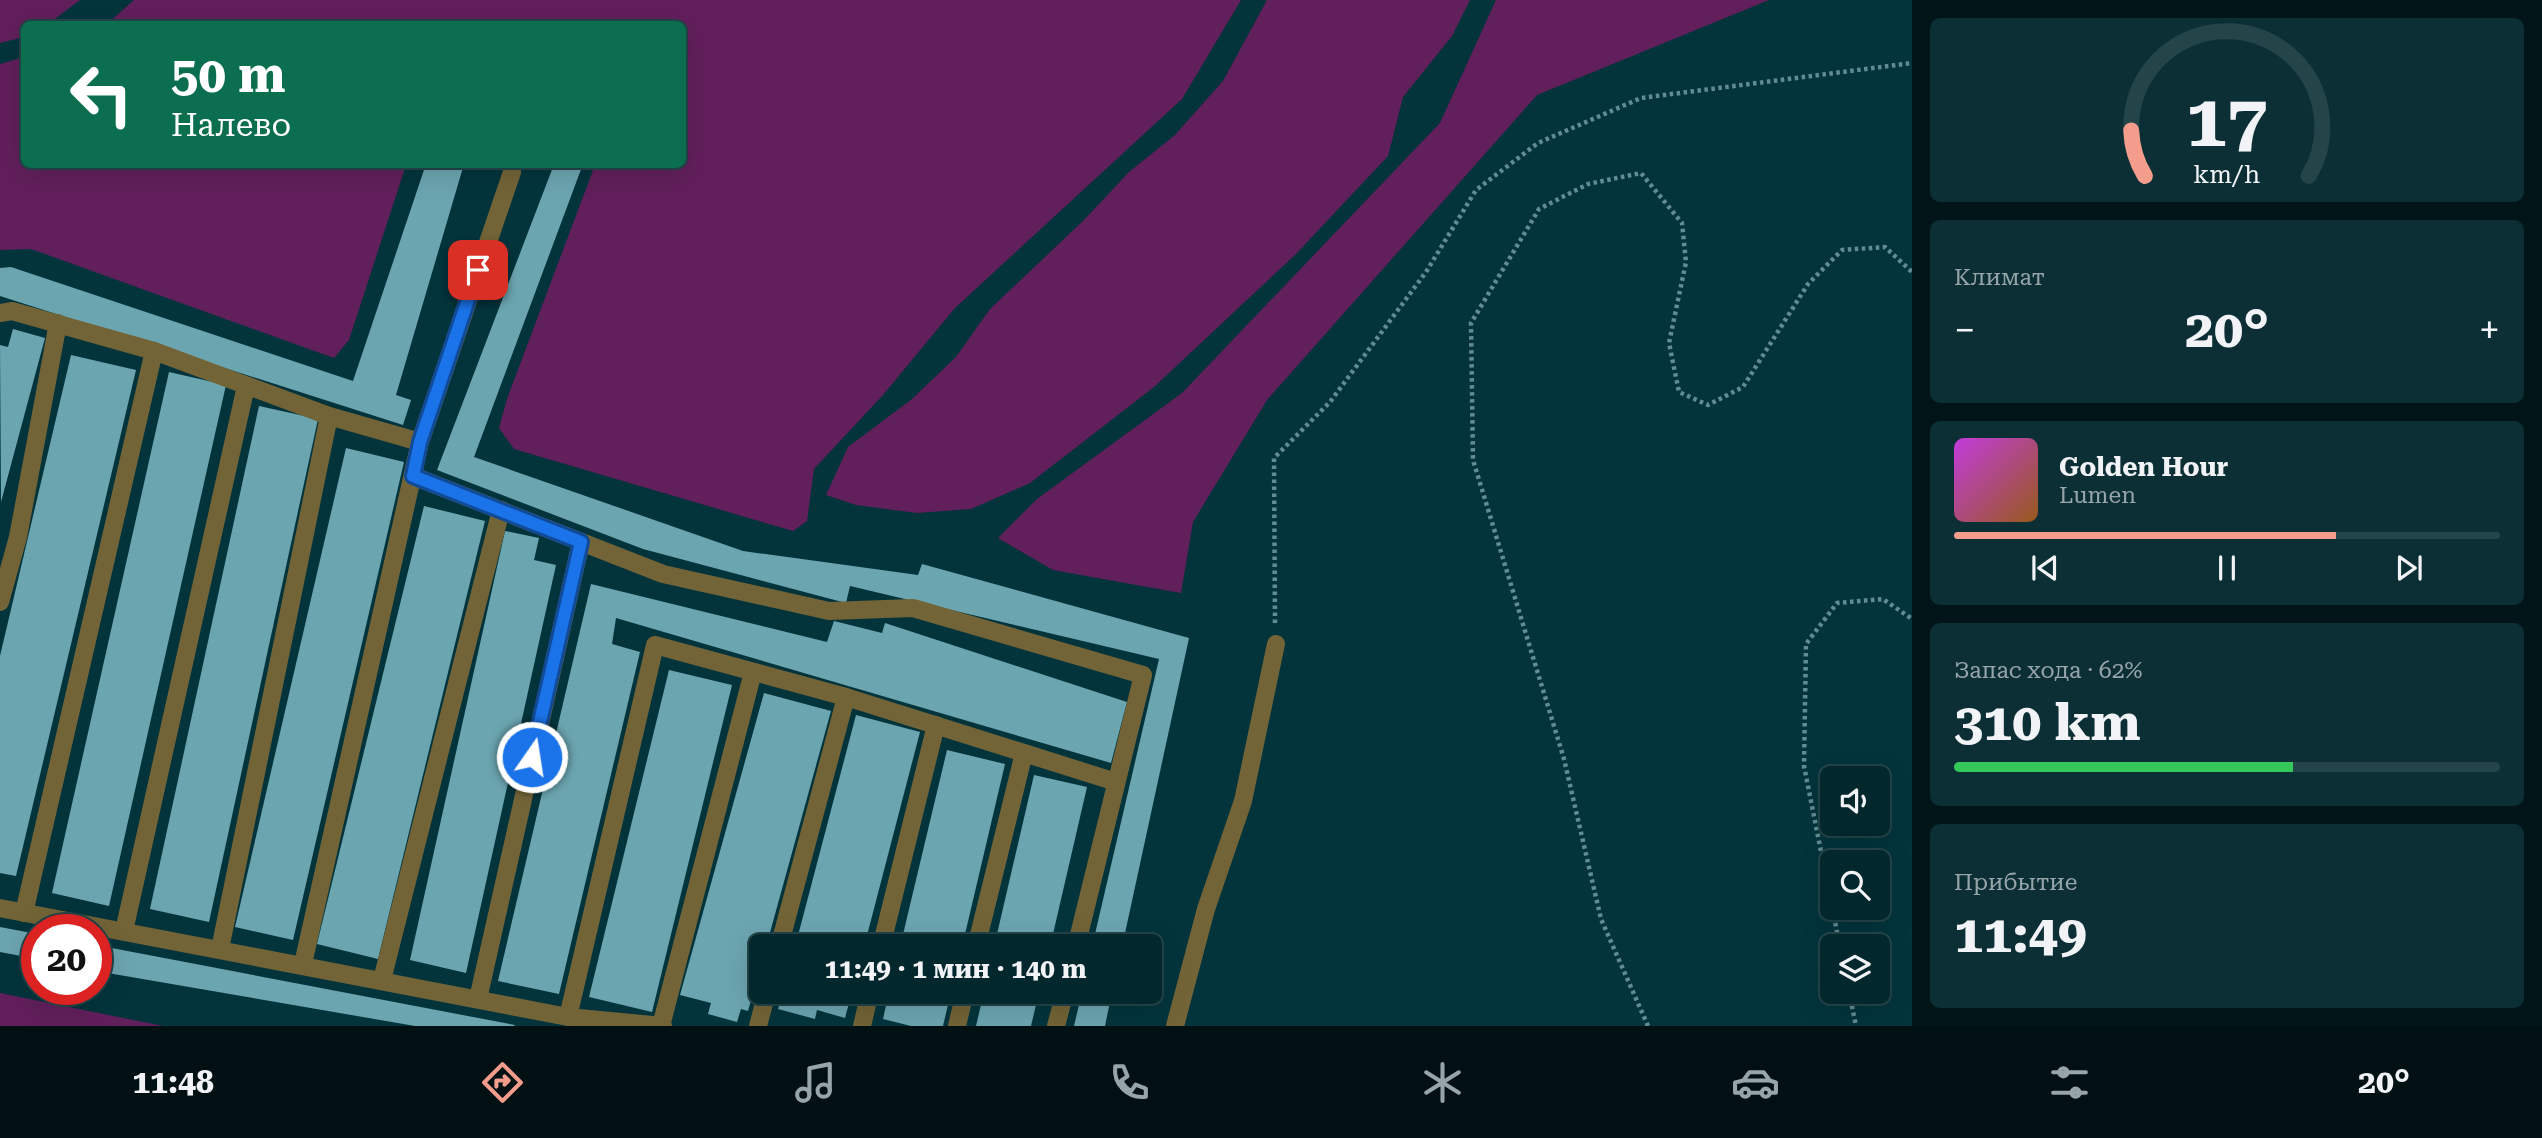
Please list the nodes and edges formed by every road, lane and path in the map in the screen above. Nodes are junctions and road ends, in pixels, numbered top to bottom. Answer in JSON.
{"nodes":[{"id":1,"x":1912,"y":63,"type":"edge"},
{"id":2,"x":512,"y":172,"type":"dead end"},
{"id":3,"x":1912,"y":272,"type":"edge"},
{"id":4,"x":0,"y":313,"type":"edge"},
{"id":5,"x":58,"y":323,"type":"junction"},
{"id":6,"x":154,"y":351,"type":"junction"},
{"id":7,"x":246,"y":386,"type":"junction"},
{"id":8,"x":329,"y":416,"type":"junction"},
{"id":9,"x":420,"y":442,"type":"junction"},
{"id":10,"x":413,"y":476,"type":"junction"},
{"id":11,"x":501,"y":510,"type":"junction"},
{"id":12,"x":581,"y":542,"type":"junction"},
{"id":13,"x":0,"y":602,"type":"edge"},
{"id":14,"x":1912,"y":619,"type":"edge"},
{"id":15,"x":1276,"y":644,"type":"joint"},
{"id":16,"x":753,"y":672,"type":"junction"},
{"id":17,"x":846,"y":697,"type":"junction"},
{"id":18,"x":936,"y":725,"type":"junction"},
{"id":19,"x":1024,"y":753,"type":"junction"},
{"id":20,"x":1116,"y":782,"type":"junction"},
{"id":21,"x":0,"y":908,"type":"edge"},
{"id":22,"x":24,"y":913,"type":"junction"},
{"id":23,"x":124,"y":931,"type":"junction"},
{"id":24,"x":782,"y":934,"type":"edge"},
{"id":25,"x":884,"y":934,"type":"edge"},
{"id":26,"x":979,"y":934,"type":"edge"},
{"id":27,"x":1079,"y":934,"type":"edge"},
{"id":28,"x":1837,"y":934,"type":"edge"},
{"id":29,"x":220,"y":949,"type":"junction"},
{"id":30,"x":303,"y":964,"type":"junction"},
{"id":31,"x":382,"y":980,"type":"junction"},
{"id":32,"x":478,"y":999,"type":"junction"},
{"id":33,"x":764,"y":1004,"type":"edge"},
{"id":34,"x":867,"y":1004,"type":"edge"},
{"id":35,"x":962,"y":1004,"type":"edge"},
{"id":36,"x":1062,"y":1004,"type":"edge"},
{"id":37,"x":1851,"y":1004,"type":"edge"},
{"id":38,"x":568,"y":1017,"type":"junction"},
{"id":39,"x":662,"y":1026,"type":"edge"},
{"id":40,"x":758,"y":1026,"type":"edge"},
{"id":41,"x":862,"y":1026,"type":"edge"},
{"id":42,"x":957,"y":1026,"type":"edge"},
{"id":43,"x":1056,"y":1026,"type":"edge"},
{"id":44,"x":1175,"y":1026,"type":"edge"},
{"id":45,"x":1648,"y":1026,"type":"edge"},
{"id":46,"x":1856,"y":1026,"type":"edge"}],
"edges":[{"from":1,"to":15,"type":"path"},
{"from":2,"to":9,"type":"street"},
{"from":3,"to":45,"type":"path"},
{"from":4,"to":5,"type":"street"},
{"from":5,"to":6,"type":"street"},
{"from":5,"to":13,"type":"street"},
{"from":6,"to":7,"type":"street"},
{"from":6,"to":22,"type":"street"},
{"from":7,"to":8,"type":"street"},
{"from":7,"to":23,"type":"street"},
{"from":8,"to":9,"type":"street"},
{"from":8,"to":29,"type":"street"},
{"from":9,"to":10,"type":"street"},
{"from":10,"to":11,"type":"street"},
{"from":10,"to":30,"type":"street"},
{"from":11,"to":12,"type":"street"},
{"from":11,"to":31,"type":"street"},
{"from":12,"to":20,"type":"street"},
{"from":12,"to":32,"type":"street"},
{"from":14,"to":28,"type":"path"},
{"from":15,"to":44,"type":"street"},
{"from":16,"to":17,"type":"street"},
{"from":16,"to":38,"type":"street"},
{"from":16,"to":39,"type":"street"},
{"from":17,"to":18,"type":"street"},
{"from":17,"to":24,"type":"street"},
{"from":18,"to":19,"type":"street"},
{"from":18,"to":25,"type":"street"},
{"from":19,"to":20,"type":"street"},
{"from":19,"to":26,"type":"street"},
{"from":20,"to":27,"type":"street"},
{"from":21,"to":22,"type":"street"},
{"from":22,"to":23,"type":"street"},
{"from":23,"to":29,"type":"street"},
{"from":29,"to":30,"type":"street"},
{"from":30,"to":31,"type":"street"},
{"from":31,"to":32,"type":"street"},
{"from":32,"to":38,"type":"street"},
{"from":33,"to":40,"type":"street"},
{"from":34,"to":41,"type":"street"},
{"from":35,"to":42,"type":"street"},
{"from":36,"to":43,"type":"street"},
{"from":37,"to":46,"type":"path"},
{"from":38,"to":39,"type":"street"}]}
